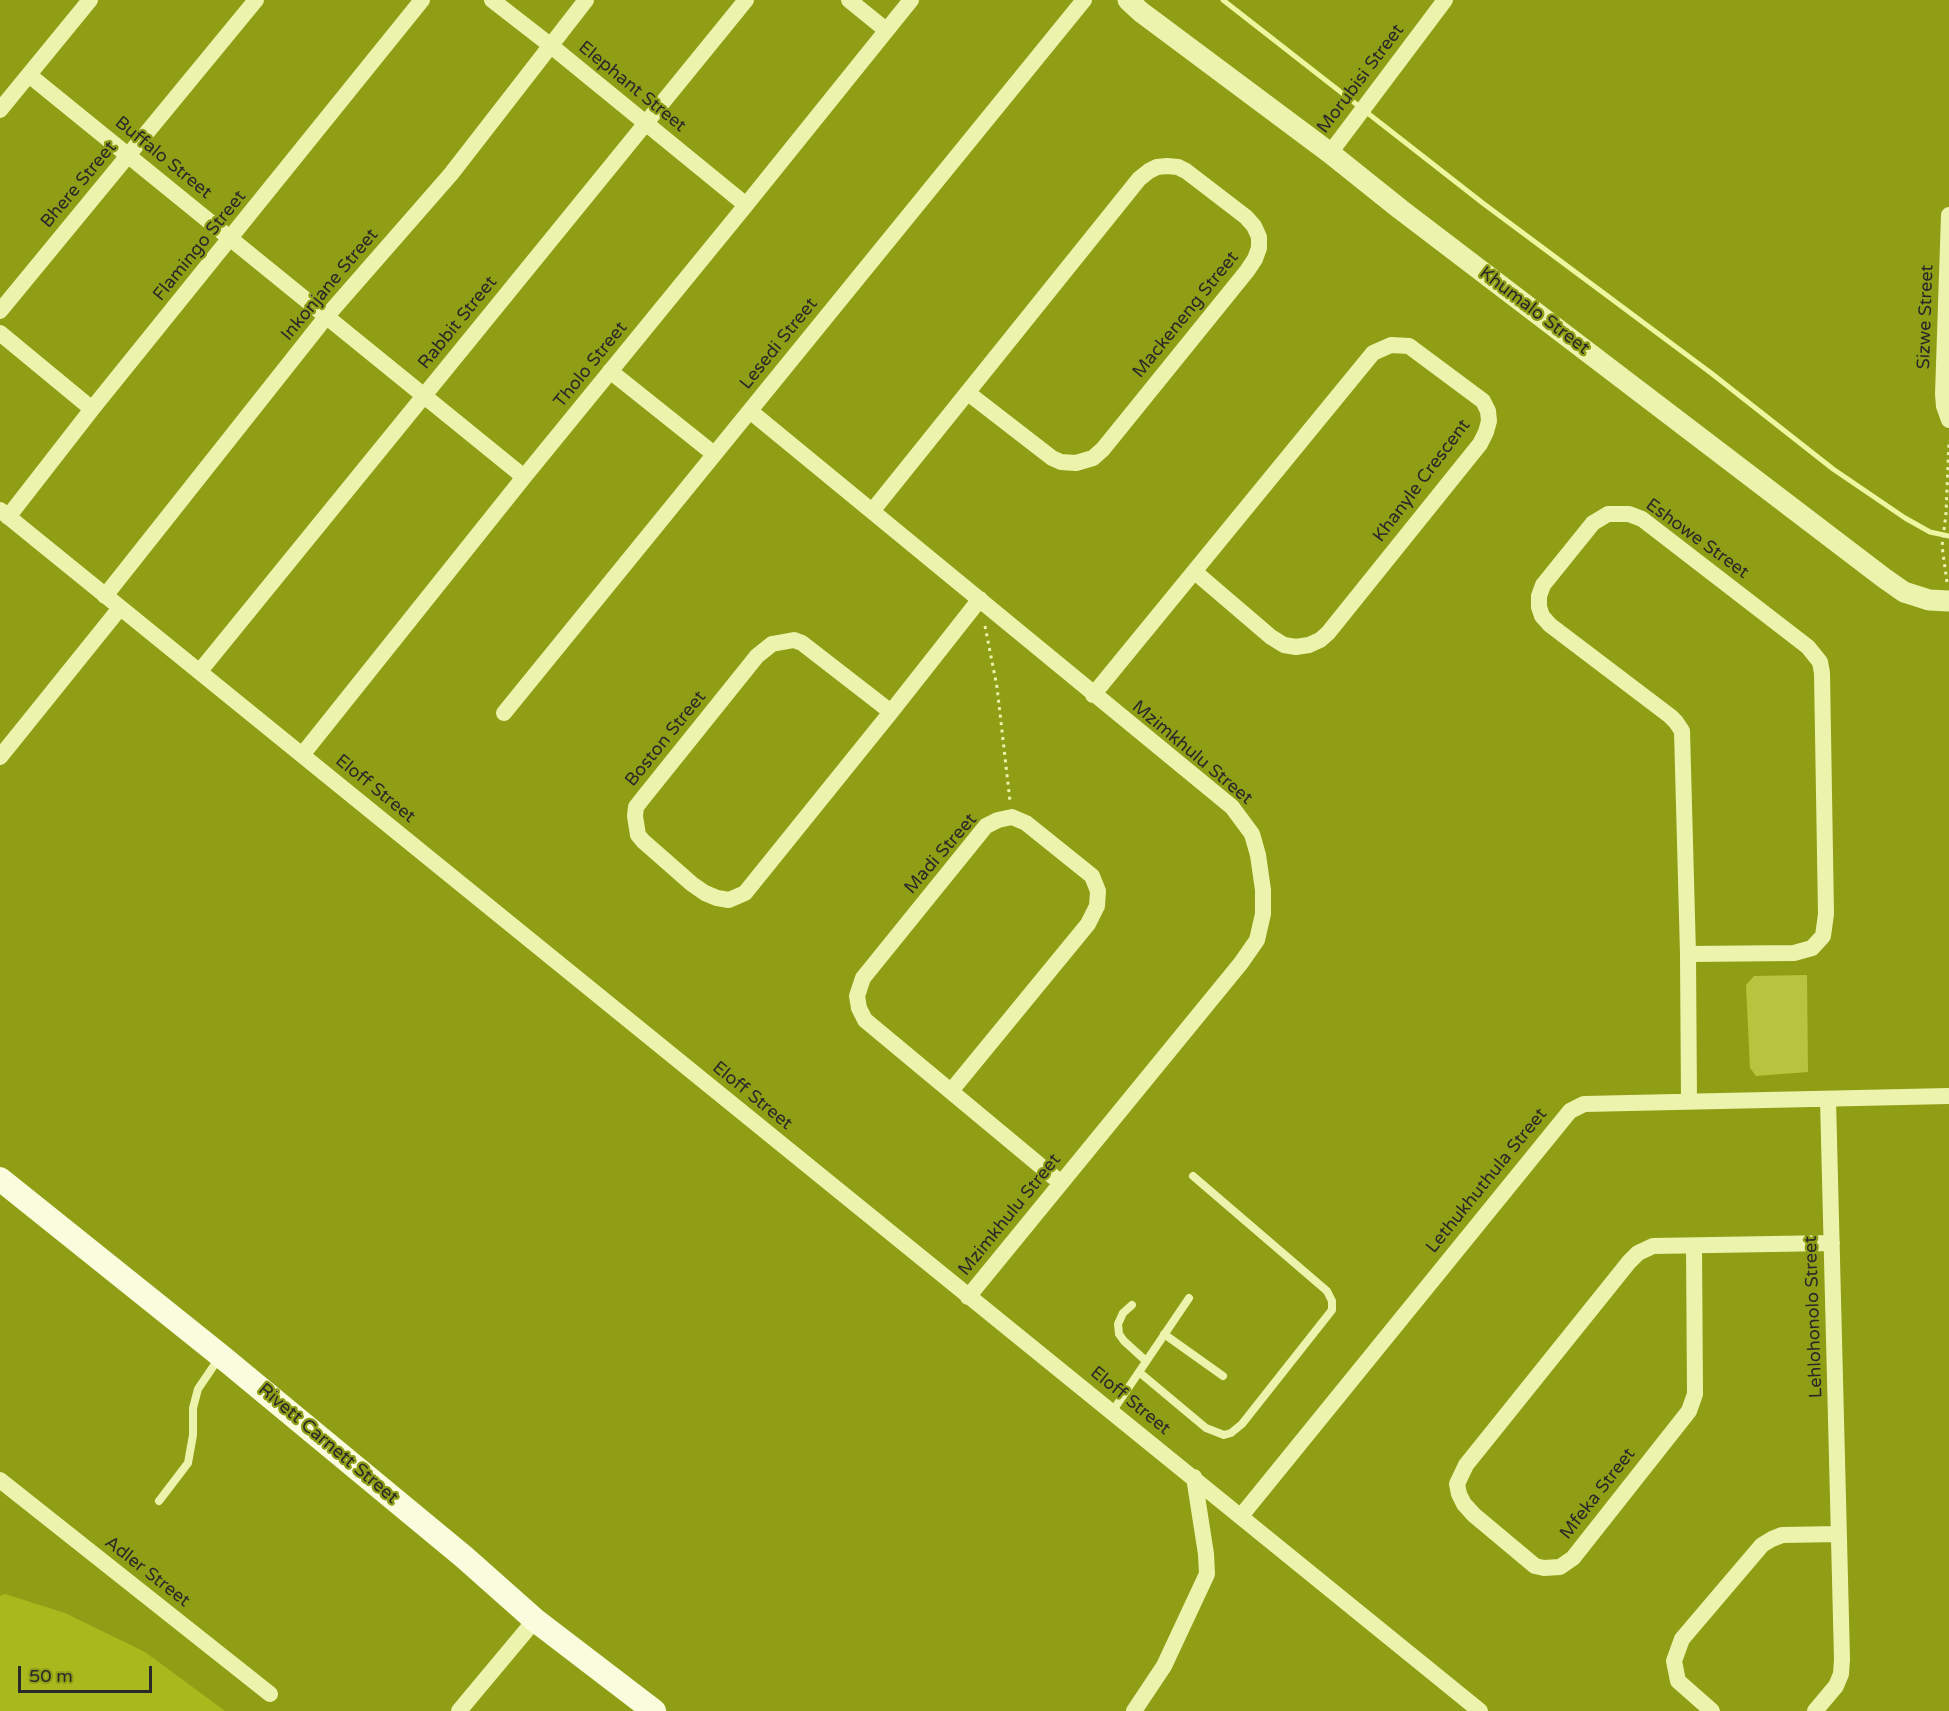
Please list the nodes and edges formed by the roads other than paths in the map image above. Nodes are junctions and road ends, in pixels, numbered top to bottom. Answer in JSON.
{"nodes":[{"id":1,"x":90,"y":0,"type":"edge"},
{"id":2,"x":256,"y":0,"type":"edge"},
{"id":3,"x":423,"y":0,"type":"edge"},
{"id":4,"x":492,"y":0,"type":"edge"},
{"id":5,"x":586,"y":0,"type":"edge"},
{"id":6,"x":746,"y":0,"type":"edge"},
{"id":7,"x":849,"y":0,"type":"edge"},
{"id":8,"x":911,"y":0,"type":"edge"},
{"id":9,"x":1084,"y":0,"type":"edge"},
{"id":10,"x":1128,"y":0,"type":"edge"},
{"id":11,"x":1444,"y":0,"type":"edge"},
{"id":12,"x":886,"y":30,"type":"junction"},
{"id":13,"x":550,"y":45,"type":"junction"},
{"id":14,"x":29,"y":75,"type":"junction"},
{"id":15,"x":0,"y":110,"type":"edge"},
{"id":16,"x":645,"y":124,"type":"junction"},
{"id":17,"x":1330,"y":153,"type":"junction"},
{"id":18,"x":129,"y":155,"type":"junction"},
{"id":19,"x":747,"y":205,"type":"junction"},
{"id":20,"x":1949,"y":215,"type":"edge"},
{"id":21,"x":231,"y":239,"type":"junction"},
{"id":22,"x":0,"y":311,"type":"edge"},
{"id":23,"x":326,"y":317,"type":"junction"},
{"id":24,"x":0,"y":333,"type":"edge"},
{"id":25,"x":610,"y":371,"type":"junction"},
{"id":26,"x":968,"y":393,"type":"junction"},
{"id":27,"x":424,"y":396,"type":"junction"},
{"id":28,"x":92,"y":409,"type":"junction"},
{"id":29,"x":750,"y":411,"type":"junction"},
{"id":30,"x":1949,"y":420,"type":"edge"},
{"id":31,"x":714,"y":454,"type":"junction"},
{"id":32,"x":524,"y":477,"type":"junction"},
{"id":33,"x":873,"y":510,"type":"junction"},
{"id":34,"x":4,"y":513,"type":"edge"},
{"id":35,"x":1196,"y":572,"type":"junction"},
{"id":36,"x":105,"y":596,"type":"junction"},
{"id":37,"x":980,"y":599,"type":"junction"},
{"id":38,"x":1948,"y":601,"type":"edge"},
{"id":39,"x":120,"y":608,"type":"junction"},
{"id":40,"x":200,"y":671,"type":"junction"},
{"id":41,"x":1093,"y":694,"type":"junction"},
{"id":42,"x":891,"y":712,"type":"junction"},
{"id":43,"x":504,"y":713,"type":"dead end"},
{"id":44,"x":1,"y":754,"type":"edge"},
{"id":45,"x":302,"y":755,"type":"junction"},
{"id":46,"x":1688,"y":954,"type":"junction"},
{"id":47,"x":951,"y":1091,"type":"junction"},
{"id":48,"x":1949,"y":1096,"type":"edge"},
{"id":49,"x":1828,"y":1099,"type":"junction"},
{"id":50,"x":1689,"y":1101,"type":"junction"},
{"id":51,"x":1193,"y":1176,"type":"dead end"},
{"id":52,"x":0,"y":1179,"type":"edge"},
{"id":53,"x":1061,"y":1183,"type":"junction"},
{"id":54,"x":1832,"y":1244,"type":"junction"},
{"id":55,"x":1694,"y":1246,"type":"junction"},
{"id":56,"x":968,"y":1297,"type":"junction"},
{"id":57,"x":1189,"y":1298,"type":"dead end"},
{"id":58,"x":1132,"y":1305,"type":"dead end"},
{"id":59,"x":1164,"y":1334,"type":"junction"},
{"id":60,"x":221,"y":1356,"type":"junction"},
{"id":61,"x":1146,"y":1361,"type":"junction"},
{"id":62,"x":1139,"y":1372,"type":"junction"},
{"id":63,"x":1223,"y":1376,"type":"dead end"},
{"id":64,"x":1112,"y":1412,"type":"junction"},
{"id":65,"x":1194,"y":1477,"type":"junction"},
{"id":66,"x":1,"y":1482,"type":"edge"},
{"id":67,"x":159,"y":1502,"type":"dead end"},
{"id":68,"x":1241,"y":1516,"type":"junction"},
{"id":69,"x":1839,"y":1534,"type":"junction"},
{"id":70,"x":535,"y":1620,"type":"junction"},
{"id":71,"x":270,"y":1694,"type":"dead end"},
{"id":72,"x":459,"y":1711,"type":"edge"},
{"id":73,"x":654,"y":1711,"type":"edge"},
{"id":74,"x":1134,"y":1711,"type":"edge"},
{"id":75,"x":1480,"y":1711,"type":"edge"},
{"id":76,"x":1712,"y":1711,"type":"edge"},
{"id":77,"x":1815,"y":1711,"type":"edge"}],
"edges":[{"from":1,"to":14,"type":"street"},
{"from":2,"to":18,"type":"street","name":"Bhere Street"},
{"from":3,"to":21,"type":"street","name":"Flamingo Street"},
{"from":4,"to":13,"type":"street","name":"Elephant Street"},
{"from":5,"to":13,"type":"street","name":"Inkonjane Street"},
{"from":6,"to":16,"type":"street","name":"Rabbit Street"},
{"from":7,"to":12,"type":"street"},
{"from":8,"to":12,"type":"street","name":"Tholo Street"},
{"from":9,"to":29,"type":"street","name":"Lesedi Street"},
{"from":10,"to":17,"type":"street","name":"Khumalo Street"},
{"from":11,"to":17,"type":"street","name":"Morubisi Street"},
{"from":12,"to":19,"type":"street","name":"Tholo Street"},
{"from":13,"to":16,"type":"street","name":"Elephant Street"},
{"from":13,"to":23,"type":"street","name":"Inkonjane Street"},
{"from":14,"to":15,"type":"street"},
{"from":14,"to":18,"type":"street","name":"Buffalo Street"},
{"from":16,"to":19,"type":"street","name":"Elephant Street"},
{"from":16,"to":27,"type":"street","name":"Rabbit Street"},
{"from":17,"to":38,"type":"street","name":"Khumalo Street"},
{"from":18,"to":21,"type":"street","name":"Buffalo Street"},
{"from":18,"to":22,"type":"street","name":"Bhere Street"},
{"from":19,"to":25,"type":"street","name":"Tholo Street"},
{"from":20,"to":30,"type":"street","name":"Sizwe Street"},
{"from":21,"to":23,"type":"street","name":"Buffalo Street"},
{"from":21,"to":28,"type":"street","name":"Flamingo Street"},
{"from":23,"to":27,"type":"street","name":"Buffalo Street"},
{"from":23,"to":36,"type":"street","name":"Inkonjane Street"},
{"from":24,"to":28,"type":"street"},
{"from":25,"to":31,"type":"street"},
{"from":25,"to":32,"type":"street","name":"Tholo Street"},
{"from":26,"to":26,"type":"street","name":"Mackeneng Street"},
{"from":26,"to":33,"type":"street","name":"Mackeneng Street"},
{"from":27,"to":32,"type":"street","name":"Buffalo Street"},
{"from":27,"to":40,"type":"street","name":"Rabbit Street"},
{"from":28,"to":34,"type":"street","name":"Flamingo Street"},
{"from":29,"to":31,"type":"street","name":"Lesedi Street"},
{"from":29,"to":33,"type":"street","name":"Mzimkhulu Street"},
{"from":31,"to":43,"type":"street","name":"Lesedi Street"},
{"from":32,"to":45,"type":"street","name":"Tholo Street"},
{"from":33,"to":37,"type":"street","name":"Mzimkhulu Street"},
{"from":34,"to":36,"type":"street","name":"Eloff Street"},
{"from":35,"to":35,"type":"street","name":"Khanyle Crescent"},
{"from":35,"to":41,"type":"street","name":"Khanyle Crescent"},
{"from":36,"to":39,"type":"street","name":"Eloff Street"},
{"from":37,"to":41,"type":"street","name":"Mzimkhulu Street"},
{"from":37,"to":42,"type":"street","name":"Boston Street"},
{"from":39,"to":40,"type":"street","name":"Eloff Street"},
{"from":39,"to":44,"type":"street"},
{"from":40,"to":45,"type":"street","name":"Eloff Street"},
{"from":41,"to":53,"type":"street","name":"Mzimkhulu Street"},
{"from":42,"to":42,"type":"street","name":"Boston Street"},
{"from":45,"to":56,"type":"street","name":"Eloff Street"},
{"from":46,"to":46,"type":"street","name":"Eshowe Street"},
{"from":46,"to":50,"type":"street","name":"Eshowe Street"},
{"from":47,"to":47,"type":"street","name":"Madi Street"},
{"from":47,"to":53,"type":"street","name":"Madi Street"},
{"from":48,"to":49,"type":"street","name":"Lethukhuthula Street"},
{"from":49,"to":50,"type":"street","name":"Lethukhuthula Street"},
{"from":49,"to":54,"type":"street","name":"Lehlohonolo Street"},
{"from":50,"to":68,"type":"street","name":"Lethukhuthula Street"},
{"from":51,"to":62,"type":"lane"},
{"from":52,"to":60,"type":"main road","name":"Rivett Carnett Street"},
{"from":53,"to":56,"type":"street","name":"Mzimkhulu Street"},
{"from":54,"to":55,"type":"street","name":"Mfeka Street"},
{"from":54,"to":69,"type":"street","name":"Lehlohonolo Street"},
{"from":55,"to":55,"type":"street","name":"Mfeka Street"},
{"from":56,"to":64,"type":"street","name":"Eloff Street"},
{"from":57,"to":59,"type":"lane"},
{"from":58,"to":61,"type":"lane"},
{"from":59,"to":61,"type":"lane"},
{"from":59,"to":63,"type":"lane"},
{"from":60,"to":67,"type":"lane"},
{"from":60,"to":70,"type":"main road","name":"Rivett Carnett Street"},
{"from":61,"to":62,"type":"lane"},
{"from":62,"to":64,"type":"lane"},
{"from":64,"to":65,"type":"street","name":"Eloff Street"},
{"from":65,"to":68,"type":"street","name":"Eloff Street"},
{"from":65,"to":74,"type":"street"},
{"from":66,"to":71,"type":"street","name":"Adler Street"},
{"from":68,"to":75,"type":"street","name":"Eloff Street"},
{"from":69,"to":76,"type":"street"},
{"from":69,"to":77,"type":"street","name":"Lehlohonolo Street"},
{"from":70,"to":72,"type":"street"},
{"from":70,"to":73,"type":"main road","name":"Rivett Carnett Street"}]}
